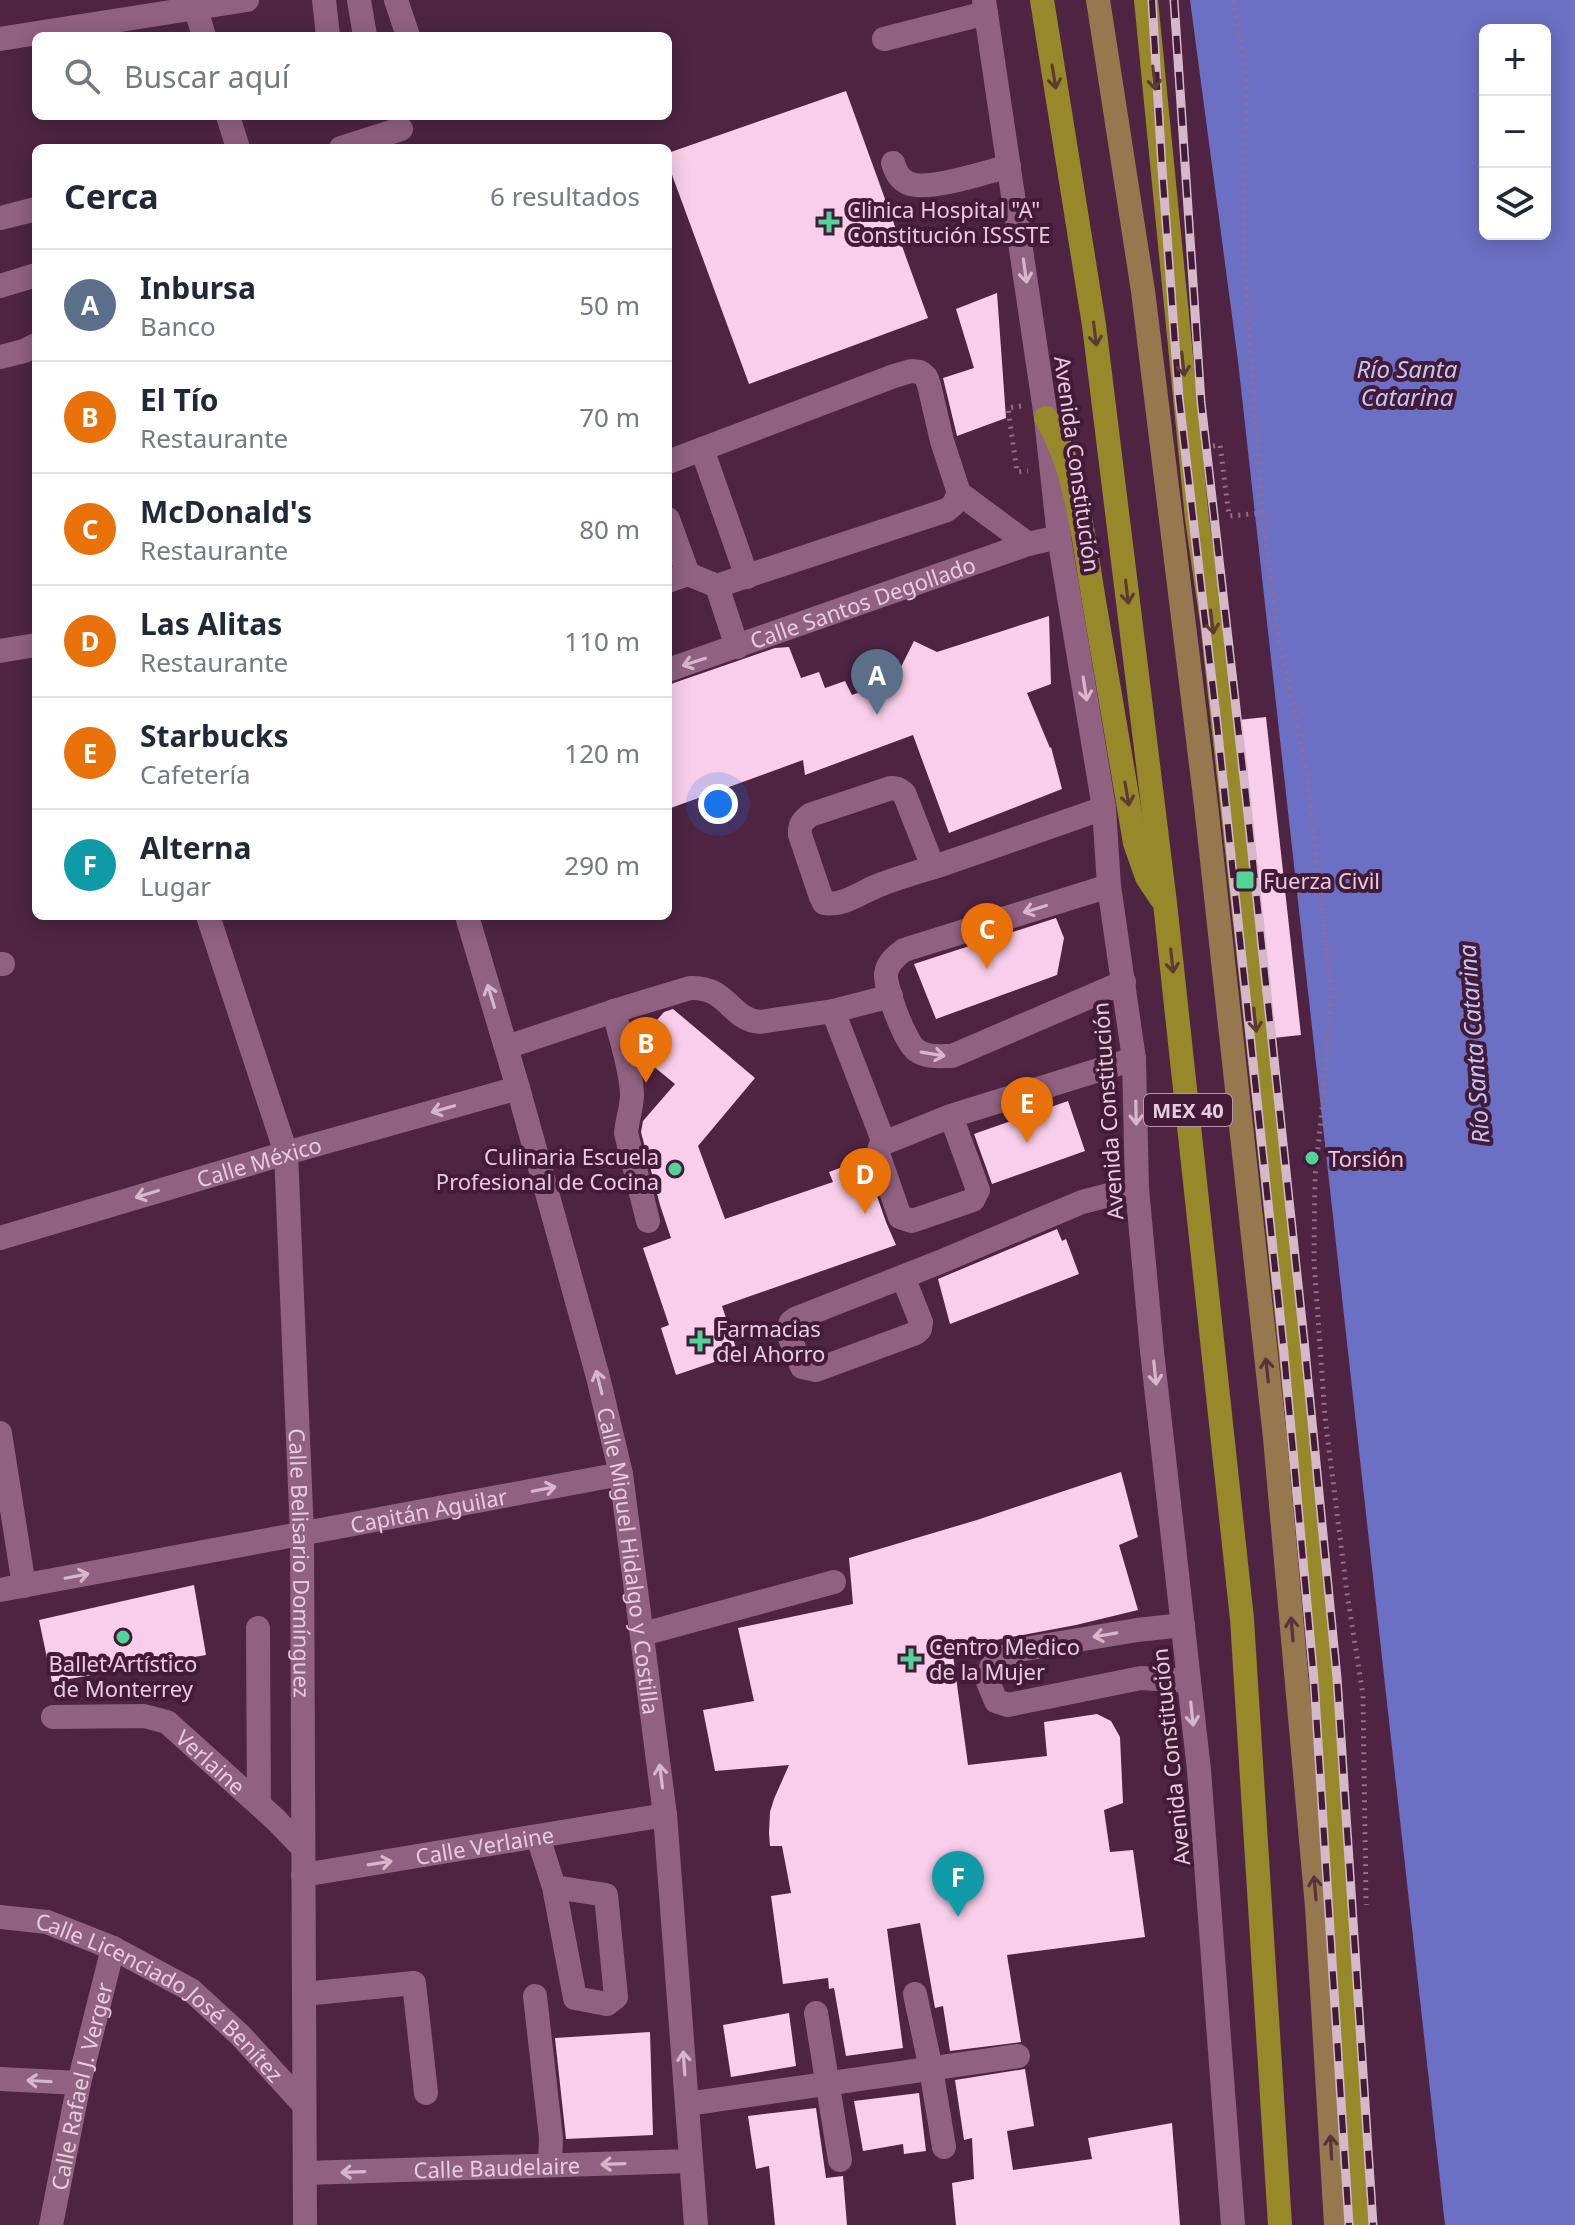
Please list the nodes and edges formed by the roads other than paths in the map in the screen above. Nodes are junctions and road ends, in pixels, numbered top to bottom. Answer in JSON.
{"nodes":[{"id":1,"x":247,"y":0,"type":"edge"},
{"id":2,"x":324,"y":0,"type":"edge"},
{"id":3,"x":359,"y":0,"type":"edge"},
{"id":4,"x":396,"y":0,"type":"edge"},
{"id":5,"x":1042,"y":0,"type":"edge"},
{"id":6,"x":1146,"y":0,"type":"edge"},
{"id":7,"x":1099,"y":1,"type":"edge"},
{"id":8,"x":194,"y":4,"type":"edge"},
{"id":9,"x":985,"y":6,"type":"edge"},
{"id":10,"x":91,"y":11,"type":"edge"},
{"id":11,"x":203,"y":32,"type":"edge"},
{"id":12,"x":328,"y":32,"type":"edge"},
{"id":13,"x":364,"y":32,"type":"edge"},
{"id":14,"x":407,"y":32,"type":"edge"},
{"id":15,"x":0,"y":39,"type":"edge"},
{"id":16,"x":884,"y":39,"type":"dead end"},
{"id":17,"x":229,"y":120,"type":"edge"},
{"id":18,"x":401,"y":129,"type":"dead end"},
{"id":19,"x":237,"y":144,"type":"edge"},
{"id":20,"x":354,"y":144,"type":"edge"},
{"id":21,"x":893,"y":163,"type":"dead end"},
{"id":22,"x":1009,"y":166,"type":"junction"},
{"id":23,"x":32,"y":210,"type":"edge"},
{"id":24,"x":0,"y":218,"type":"edge"},
{"id":25,"x":32,"y":276,"type":"edge"},
{"id":26,"x":0,"y":286,"type":"edge"},
{"id":27,"x":32,"y":347,"type":"edge"},
{"id":28,"x":0,"y":357,"type":"edge"},
{"id":29,"x":1046,"y":418,"type":"junction"},
{"id":30,"x":702,"y":449,"type":"junction"},
{"id":31,"x":672,"y":460,"type":"edge"},
{"id":32,"x":959,"y":493,"type":"junction"},
{"id":33,"x":1059,"y":537,"type":"junction"},
{"id":34,"x":672,"y":542,"type":"edge"},
{"id":35,"x":1028,"y":544,"type":"junction"},
{"id":36,"x":678,"y":577,"type":"edge"},
{"id":37,"x":747,"y":577,"type":"junction"},
{"id":38,"x":717,"y":586,"type":"junction"},
{"id":39,"x":32,"y":646,"type":"edge"},
{"id":40,"x":737,"y":647,"type":"junction"},
{"id":41,"x":0,"y":651,"type":"edge"},
{"id":42,"x":672,"y":669,"type":"edge"},
{"id":43,"x":1104,"y":808,"type":"junction"},
{"id":44,"x":933,"y":867,"type":"junction"},
{"id":45,"x":1109,"y":886,"type":"junction"},
{"id":46,"x":1165,"y":903,"type":"junction"},
{"id":47,"x":209,"y":920,"type":"edge"},
{"id":48,"x":468,"y":920,"type":"edge"},
{"id":49,"x":1124,"y":982,"type":"junction"},
{"id":50,"x":891,"y":996,"type":"junction"},
{"id":51,"x":614,"y":1011,"type":"junction"},
{"id":52,"x":833,"y":1011,"type":"junction"},
{"id":53,"x":507,"y":1047,"type":"junction"},
{"id":54,"x":1134,"y":1059,"type":"junction"},
{"id":55,"x":518,"y":1088,"type":"junction"},
{"id":56,"x":951,"y":1116,"type":"junction"},
{"id":57,"x":884,"y":1143,"type":"junction"},
{"id":58,"x":286,"y":1153,"type":"junction"},
{"id":59,"x":1137,"y":1188,"type":"junction"},
{"id":60,"x":648,"y":1221,"type":"dead end"},
{"id":61,"x":0,"y":1238,"type":"edge"},
{"id":62,"x":903,"y":1277,"type":"junction"},
{"id":63,"x":0,"y":1433,"type":"edge"},
{"id":64,"x":621,"y":1474,"type":"junction"},
{"id":65,"x":302,"y":1534,"type":"junction"},
{"id":66,"x":834,"y":1582,"type":"dead end"},
{"id":67,"x":12,"y":1588,"type":"edge"},
{"id":68,"x":1183,"y":1625,"type":"junction"},
{"id":69,"x":258,"y":1628,"type":"dead end"},
{"id":70,"x":643,"y":1634,"type":"junction"},
{"id":71,"x":1189,"y":1681,"type":"junction"},
{"id":72,"x":53,"y":1717,"type":"dead end"},
{"id":73,"x":259,"y":1804,"type":"junction"},
{"id":74,"x":665,"y":1815,"type":"junction"},
{"id":75,"x":538,"y":1837,"type":"junction"},
{"id":76,"x":303,"y":1848,"type":"junction"},
{"id":77,"x":303,"y":1875,"type":"junction"},
{"id":78,"x":554,"y":1887,"type":"junction"},
{"id":79,"x":0,"y":1917,"type":"edge"},
{"id":80,"x":113,"y":1948,"type":"junction"},
{"id":81,"x":304,"y":1994,"type":"junction"},
{"id":82,"x":915,"y":1994,"type":"dead end"},
{"id":83,"x":535,"y":1996,"type":"dead end"},
{"id":84,"x":816,"y":2013,"type":"dead end"},
{"id":85,"x":1018,"y":2056,"type":"dead end"},
{"id":86,"x":931,"y":2069,"type":"junction"},
{"id":87,"x":0,"y":2079,"type":"edge"},
{"id":88,"x":79,"y":2083,"type":"junction"},
{"id":89,"x":828,"y":2085,"type":"junction"},
{"id":90,"x":426,"y":2093,"type":"dead end"},
{"id":91,"x":687,"y":2104,"type":"junction"},
{"id":92,"x":304,"y":2105,"type":"junction"},
{"id":93,"x":944,"y":2147,"type":"dead end"},
{"id":94,"x":840,"y":2160,"type":"dead end"},
{"id":95,"x":691,"y":2161,"type":"junction"},
{"id":96,"x":550,"y":2165,"type":"junction"},
{"id":97,"x":305,"y":2173,"type":"junction"},
{"id":98,"x":51,"y":2225,"type":"edge"},
{"id":99,"x":305,"y":2225,"type":"edge"},
{"id":100,"x":696,"y":2225,"type":"edge"},
{"id":101,"x":1233,"y":2225,"type":"edge"},
{"id":102,"x":1280,"y":2225,"type":"edge"},
{"id":103,"x":1336,"y":2225,"type":"edge"},
{"id":104,"x":1358,"y":2225,"type":"edge"}],
"edges":[{"from":1,"to":8,"type":"street"},
{"from":2,"to":12,"type":"street"},
{"from":3,"to":13,"type":"street"},
{"from":4,"to":14,"type":"street"},
{"from":5,"to":46,"type":"highway","name":"Avenida Constitución","number":"MEX 40","one_way":true},
{"from":6,"to":104,"type":"highway","number":"MEX 40","one_way":true},
{"from":103,"to":7,"type":"main road","one_way":true},
{"from":8,"to":10,"type":"street"},
{"from":8,"to":11,"type":"street"},
{"from":9,"to":16,"type":"street"},
{"from":9,"to":22,"type":"street","name":"Avenida Constitución"},
{"from":10,"to":15,"type":"street"},
{"from":17,"to":19,"type":"street"},
{"from":18,"to":20,"type":"street"},
{"from":21,"to":22,"type":"street"},
{"from":22,"to":29,"type":"street","name":"Avenida Constitución","one_way":true},
{"from":23,"to":24,"type":"street"},
{"from":25,"to":26,"type":"street"},
{"from":27,"to":28,"type":"street"},
{"from":29,"to":33,"type":"street","name":"Avenida Constitución"},
{"from":29,"to":46,"type":"highway","one_way":true},
{"from":30,"to":31,"type":"street"},
{"from":30,"to":32,"type":"street"},
{"from":30,"to":37,"type":"street"},
{"from":32,"to":35,"type":"street"},
{"from":32,"to":37,"type":"street"},
{"from":33,"to":35,"type":"street","name":"Calle Santos Degollado"},
{"from":33,"to":43,"type":"street","name":"Avenida Constitución","one_way":true},
{"from":34,"to":36,"type":"street"},
{"from":35,"to":40,"type":"street","name":"Calle Santos Degollado"},
{"from":36,"to":38,"type":"street"},
{"from":37,"to":38,"type":"street"},
{"from":38,"to":40,"type":"street"},
{"from":39,"to":41,"type":"street"},
{"from":40,"to":42,"type":"street","name":"Calle Santos Degollado","one_way":true},
{"from":43,"to":44,"type":"street"},
{"from":43,"to":45,"type":"street","name":"Avenida Constitución"},
{"from":44,"to":44,"type":"street"},
{"from":45,"to":49,"type":"street","name":"Avenida Constitución"},
{"from":45,"to":50,"type":"street","one_way":true},
{"from":46,"to":102,"type":"highway","name":"Avenida Constitución","number":"MEX 40","one_way":true},
{"from":47,"to":58,"type":"street","name":"Calle Belisario Domínguez"},
{"from":53,"to":48,"type":"street","name":"Calle Miguel Hidalgo y Costilla","one_way":true},
{"from":50,"to":49,"type":"street","one_way":true},
{"from":49,"to":54,"type":"street","name":"Avenida Constitución"},
{"from":50,"to":52,"type":"street"},
{"from":51,"to":52,"type":"street"},
{"from":51,"to":53,"type":"street"},
{"from":51,"to":60,"type":"street"},
{"from":52,"to":57,"type":"street"},
{"from":53,"to":55,"type":"street","name":"Calle Miguel Hidalgo y Costilla"},
{"from":54,"to":56,"type":"street"},
{"from":54,"to":59,"type":"street","name":"Avenida Constitución","one_way":true},
{"from":55,"to":58,"type":"street","name":"Calle México","one_way":true},
{"from":64,"to":55,"type":"street","name":"Calle Miguel Hidalgo y Costilla","one_way":true},
{"from":56,"to":57,"type":"street"},
{"from":56,"to":57,"type":"street"},
{"from":58,"to":61,"type":"street","name":"Calle México","one_way":true},
{"from":58,"to":65,"type":"street","name":"Calle Belisario Domínguez"},
{"from":59,"to":62,"type":"street"},
{"from":59,"to":68,"type":"street","name":"Avenida Constitución","one_way":true},
{"from":62,"to":62,"type":"street"},
{"from":63,"to":67,"type":"street"},
{"from":65,"to":64,"type":"street","name":"Capitán Aguilar","one_way":true},
{"from":64,"to":70,"type":"street","name":"Calle Miguel Hidalgo y Costilla"},
{"from":67,"to":65,"type":"street","name":"Capitán Aguilar","one_way":true},
{"from":65,"to":76,"type":"street","name":"Calle Belisario Domínguez"},
{"from":66,"to":70,"type":"street"},
{"from":68,"to":71,"type":"street","name":"Avenida Constitución"},
{"from":68,"to":71,"type":"street","one_way":true},
{"from":69,"to":73,"type":"street"},
{"from":74,"to":70,"type":"street","name":"Calle Miguel Hidalgo y Costilla","one_way":true},
{"from":71,"to":101,"type":"street","name":"Avenida Constitución","one_way":true},
{"from":72,"to":73,"type":"street","name":"Verlaine"},
{"from":73,"to":76,"type":"street","name":"Verlaine"},
{"from":74,"to":75,"type":"street","name":"Calle Verlaine"},
{"from":91,"to":74,"type":"street","name":"Calle Miguel Hidalgo y Costilla","one_way":true},
{"from":77,"to":75,"type":"street","name":"Calle Verlaine","one_way":true},
{"from":75,"to":78,"type":"street"},
{"from":76,"to":77,"type":"street","name":"Calle Belisario Domínguez"},
{"from":77,"to":81,"type":"street","name":"Calle Belisario Domínguez"},
{"from":78,"to":78,"type":"street"},
{"from":79,"to":80,"type":"street","name":"Calle Licenciado José Benítez"},
{"from":80,"to":88,"type":"street","name":"Calle Rafael J. Verger"},
{"from":80,"to":92,"type":"street","name":"Calle Licenciado José Benítez"},
{"from":81,"to":90,"type":"street"},
{"from":81,"to":92,"type":"street","name":"Calle Belisario Domínguez"},
{"from":82,"to":86,"type":"street"},
{"from":83,"to":96,"type":"street"},
{"from":84,"to":89,"type":"street"},
{"from":85,"to":86,"type":"street"},
{"from":86,"to":89,"type":"street"},
{"from":86,"to":93,"type":"street"},
{"from":88,"to":87,"type":"street","one_way":true},
{"from":88,"to":98,"type":"street","name":"Calle Rafael J. Verger"},
{"from":89,"to":91,"type":"street"},
{"from":89,"to":94,"type":"street"},
{"from":91,"to":95,"type":"street","name":"Calle Miguel Hidalgo y Costilla"},
{"from":92,"to":97,"type":"street","name":"Calle Belisario Domínguez"},
{"from":95,"to":96,"type":"street","name":"Calle Baudelaire","one_way":true},
{"from":95,"to":100,"type":"street","name":"Calle Miguel Hidalgo y Costilla"},
{"from":96,"to":97,"type":"street","name":"Calle Baudelaire","one_way":true},
{"from":97,"to":99,"type":"street","name":"Calle Belisario Domínguez"}]}
